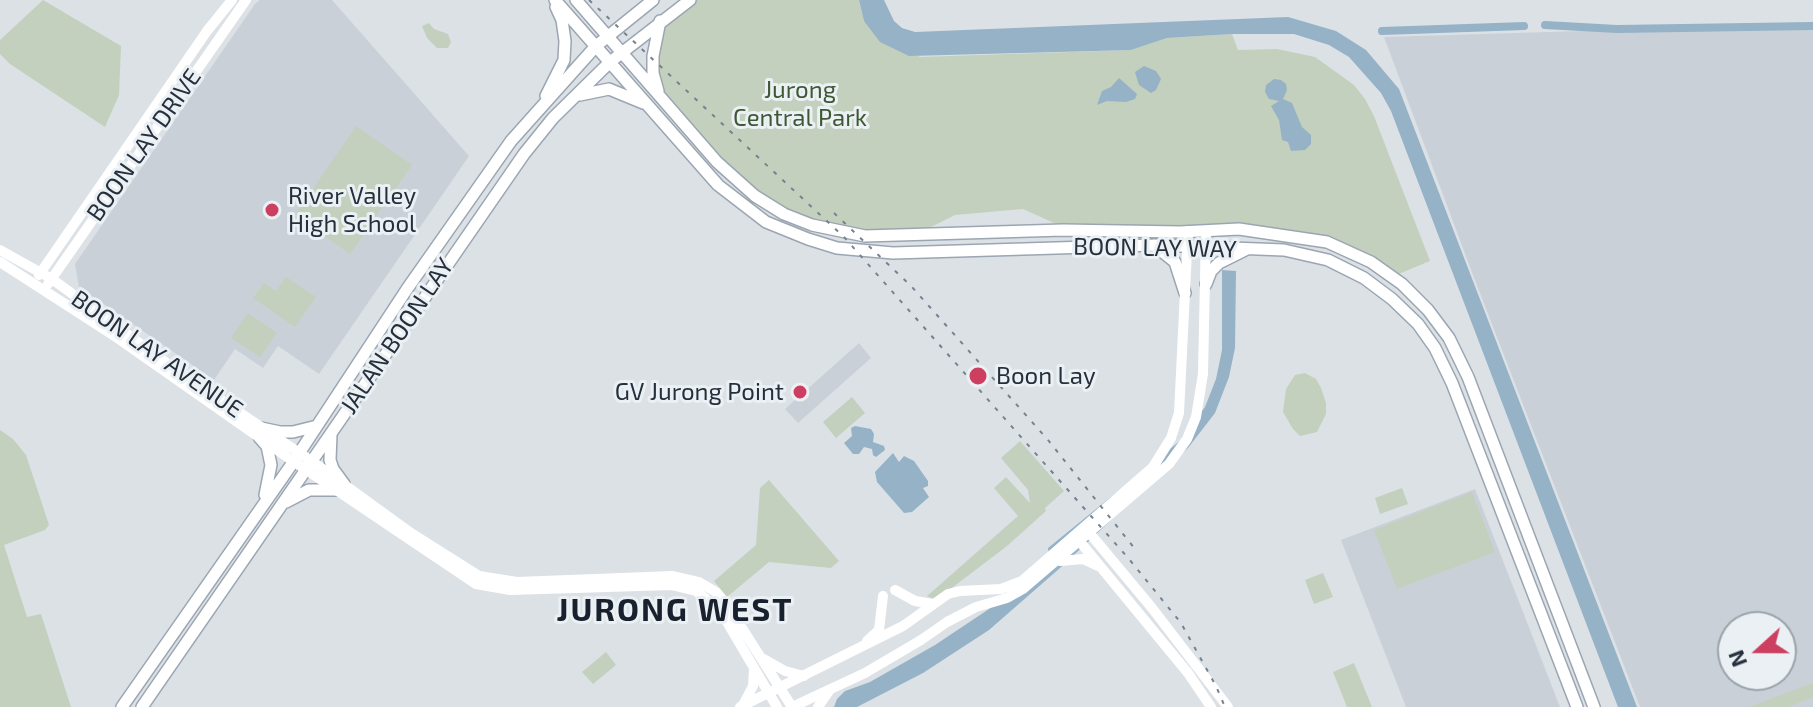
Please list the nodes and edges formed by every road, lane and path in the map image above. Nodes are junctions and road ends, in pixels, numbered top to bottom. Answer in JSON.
{"nodes":[{"id":1,"x":232,"y":0,"type":"edge"},
{"id":2,"x":246,"y":0,"type":"edge"},
{"id":3,"x":554,"y":0,"type":"edge"},
{"id":4,"x":576,"y":0,"type":"edge"},
{"id":5,"x":653,"y":0,"type":"edge"},
{"id":6,"x":690,"y":0,"type":"edge"},
{"id":7,"x":660,"y":21,"type":"junction"},
{"id":8,"x":607,"y":37,"type":"junction"},
{"id":9,"x":596,"y":46,"type":"junction"},
{"id":10,"x":621,"y":52,"type":"junction"},
{"id":11,"x":610,"y":62,"type":"junction"},
{"id":12,"x":576,"y":96,"type":"junction"},
{"id":13,"x":659,"y":96,"type":"junction"},
{"id":14,"x":647,"y":105,"type":"junction"},
{"id":15,"x":541,"y":107,"type":"junction"},
{"id":16,"x":1188,"y":231,"type":"junction"},
{"id":17,"x":1206,"y":231,"type":"junction"},
{"id":18,"x":1154,"y":245,"type":"junction"},
{"id":19,"x":1187,"y":246,"type":"junction"},
{"id":20,"x":1206,"y":247,"type":"junction"},
{"id":21,"x":1247,"y":248,"type":"junction"},
{"id":22,"x":0,"y":250,"type":"edge"},
{"id":23,"x":0,"y":262,"type":"edge"},
{"id":24,"x":40,"y":272,"type":"junction"},
{"id":25,"x":52,"y":279,"type":"junction"},
{"id":26,"x":33,"y":284,"type":"junction"},
{"id":27,"x":1206,"y":284,"type":"junction"},
{"id":28,"x":44,"y":291,"type":"junction"},
{"id":29,"x":1185,"y":293,"type":"junction"},
{"id":30,"x":317,"y":426,"type":"junction"},
{"id":31,"x":332,"y":431,"type":"junction"},
{"id":32,"x":260,"y":433,"type":"junction"},
{"id":33,"x":297,"y":457,"type":"junction"},
{"id":34,"x":309,"y":465,"type":"junction"},
{"id":35,"x":340,"y":487,"type":"junction"},
{"id":36,"x":263,"y":504,"type":"junction"},
{"id":37,"x":283,"y":504,"type":"junction"},
{"id":38,"x":1087,"y":531,"type":"junction"},
{"id":39,"x":1077,"y":538,"type":"junction"},
{"id":40,"x":1056,"y":562,"type":"junction"},
{"id":41,"x":1106,"y":572,"type":"junction"},
{"id":42,"x":895,"y":590,"type":"dead end"},
{"id":43,"x":883,"y":596,"type":"dead end"},
{"id":44,"x":933,"y":604,"type":"junction"},
{"id":45,"x":860,"y":648,"type":"junction"},
{"id":46,"x":756,"y":660,"type":"junction"},
{"id":47,"x":804,"y":676,"type":"junction"},
{"id":48,"x":834,"y":687,"type":"junction"},
{"id":49,"x":781,"y":688,"type":"junction"},
{"id":50,"x":769,"y":694,"type":"junction"},
{"id":51,"x":742,"y":706,"type":"edge"},
{"id":52,"x":122,"y":707,"type":"edge"},
{"id":53,"x":142,"y":707,"type":"edge"},
{"id":54,"x":777,"y":707,"type":"edge"},
{"id":55,"x":792,"y":707,"type":"edge"},
{"id":56,"x":818,"y":707,"type":"edge"},
{"id":57,"x":1211,"y":707,"type":"edge"},
{"id":58,"x":1228,"y":707,"type":"edge"},
{"id":59,"x":1577,"y":707,"type":"edge"},
{"id":60,"x":1594,"y":707,"type":"edge"}],
"edges":[{"from":1,"to":24,"type":"street","name":"BOON LAY DRIVE"},
{"from":2,"to":25,"type":"street","name":"BOON LAY DRIVE"},
{"from":3,"to":9,"type":"main road","name":"BOON LAY WAY"},
{"from":3,"to":15,"type":"main road"},
{"from":4,"to":8,"type":"main road","name":"BOON LAY WAY"},
{"from":5,"to":8,"type":"main road","name":"JALAN BOON LAY"},
{"from":6,"to":7,"type":"main road","name":"JALAN BOON LAY"},
{"from":7,"to":10,"type":"main road","name":"JALAN BOON LAY"},
{"from":7,"to":13,"type":"main road"},
{"from":8,"to":9,"type":"main road","name":"JALAN BOON LAY"},
{"from":8,"to":10,"type":"main road","name":"BOON LAY WAY"},
{"from":9,"to":11,"type":"main road","name":"BOON LAY WAY"},
{"from":9,"to":15,"type":"main road","name":"JALAN BOON LAY"},
{"from":10,"to":11,"type":"main road","name":"JALAN BOON LAY"},
{"from":10,"to":13,"type":"main road","name":"BOON LAY WAY"},
{"from":11,"to":12,"type":"main road","name":"JALAN BOON LAY"},
{"from":11,"to":14,"type":"main road","name":"BOON LAY WAY"},
{"from":12,"to":14,"type":"main road"},
{"from":12,"to":31,"type":"main road","name":"JALAN BOON LAY"},
{"from":13,"to":16,"type":"main road","name":"BOON LAY WAY"},
{"from":14,"to":18,"type":"main road","name":"BOON LAY WAY"},
{"from":15,"to":30,"type":"main road","name":"JALAN BOON LAY"},
{"from":16,"to":17,"type":"main road","name":"BOON LAY WAY"},
{"from":16,"to":19,"type":"street"},
{"from":17,"to":20,"type":"street"},
{"from":17,"to":60,"type":"main road","name":"BOON LAY WAY"},
{"from":18,"to":19,"type":"main road","name":"BOON LAY WAY"},
{"from":18,"to":29,"type":"main road"},
{"from":19,"to":20,"type":"main road","name":"BOON LAY WAY"},
{"from":19,"to":29,"type":"street"},
{"from":20,"to":21,"type":"main road","name":"BOON LAY WAY"},
{"from":20,"to":27,"type":"street"},
{"from":21,"to":27,"type":"main road"},
{"from":21,"to":59,"type":"main road","name":"BOON LAY WAY"},
{"from":22,"to":24,"type":"street","name":"BOON LAY AVENUE"},
{"from":23,"to":26,"type":"street","name":"BOON LAY AVENUE"},
{"from":24,"to":25,"type":"street","name":"BOON LAY AVENUE"},
{"from":24,"to":26,"type":"street","name":"BOON LAY DRIVE"},
{"from":25,"to":28,"type":"street","name":"BOON LAY DRIVE"},
{"from":25,"to":32,"type":"street","name":"BOON LAY AVENUE"},
{"from":26,"to":28,"type":"street","name":"BOON LAY AVENUE"},
{"from":27,"to":38,"type":"street"},
{"from":28,"to":32,"type":"street","name":"BOON LAY AVENUE"},
{"from":29,"to":38,"type":"street"},
{"from":30,"to":32,"type":"main road"},
{"from":30,"to":33,"type":"main road","name":"JALAN BOON LAY"},
{"from":31,"to":34,"type":"main road","name":"JALAN BOON LAY"},
{"from":31,"to":35,"type":"main road"},
{"from":32,"to":33,"type":"street","name":"BOON LAY AVENUE"},
{"from":32,"to":36,"type":"main road"},
{"from":33,"to":34,"type":"street","name":"BOON LAY AVENUE"},
{"from":33,"to":36,"type":"main road","name":"JALAN BOON LAY"},
{"from":34,"to":35,"type":"street","name":"BOON LAY AVENUE"},
{"from":34,"to":37,"type":"main road","name":"JALAN BOON LAY"},
{"from":35,"to":37,"type":"main road"},
{"from":35,"to":46,"type":"street","name":"BOON LAY AVENUE"},
{"from":36,"to":52,"type":"main road","name":"JALAN BOON LAY"},
{"from":37,"to":53,"type":"main road","name":"JALAN BOON LAY"},
{"from":38,"to":39,"type":"street"},
{"from":38,"to":58,"type":"street"},
{"from":39,"to":40,"type":"street"},
{"from":39,"to":41,"type":"street"},
{"from":39,"to":44,"type":"street"},
{"from":40,"to":41,"type":"street"},
{"from":40,"to":48,"type":"street"},
{"from":41,"to":57,"type":"street"},
{"from":42,"to":44,"type":"street"},
{"from":43,"to":45,"type":"street"},
{"from":44,"to":45,"type":"street"},
{"from":45,"to":47,"type":"street"},
{"from":46,"to":47,"type":"street"},
{"from":46,"to":49,"type":"street"},
{"from":46,"to":50,"type":"street"},
{"from":46,"to":51,"type":"street"},
{"from":47,"to":49,"type":"street"},
{"from":48,"to":55,"type":"street"},
{"from":48,"to":56,"type":"street"},
{"from":49,"to":50,"type":"street"},
{"from":49,"to":55,"type":"street"},
{"from":50,"to":51,"type":"street"},
{"from":50,"to":54,"type":"street"}]}
